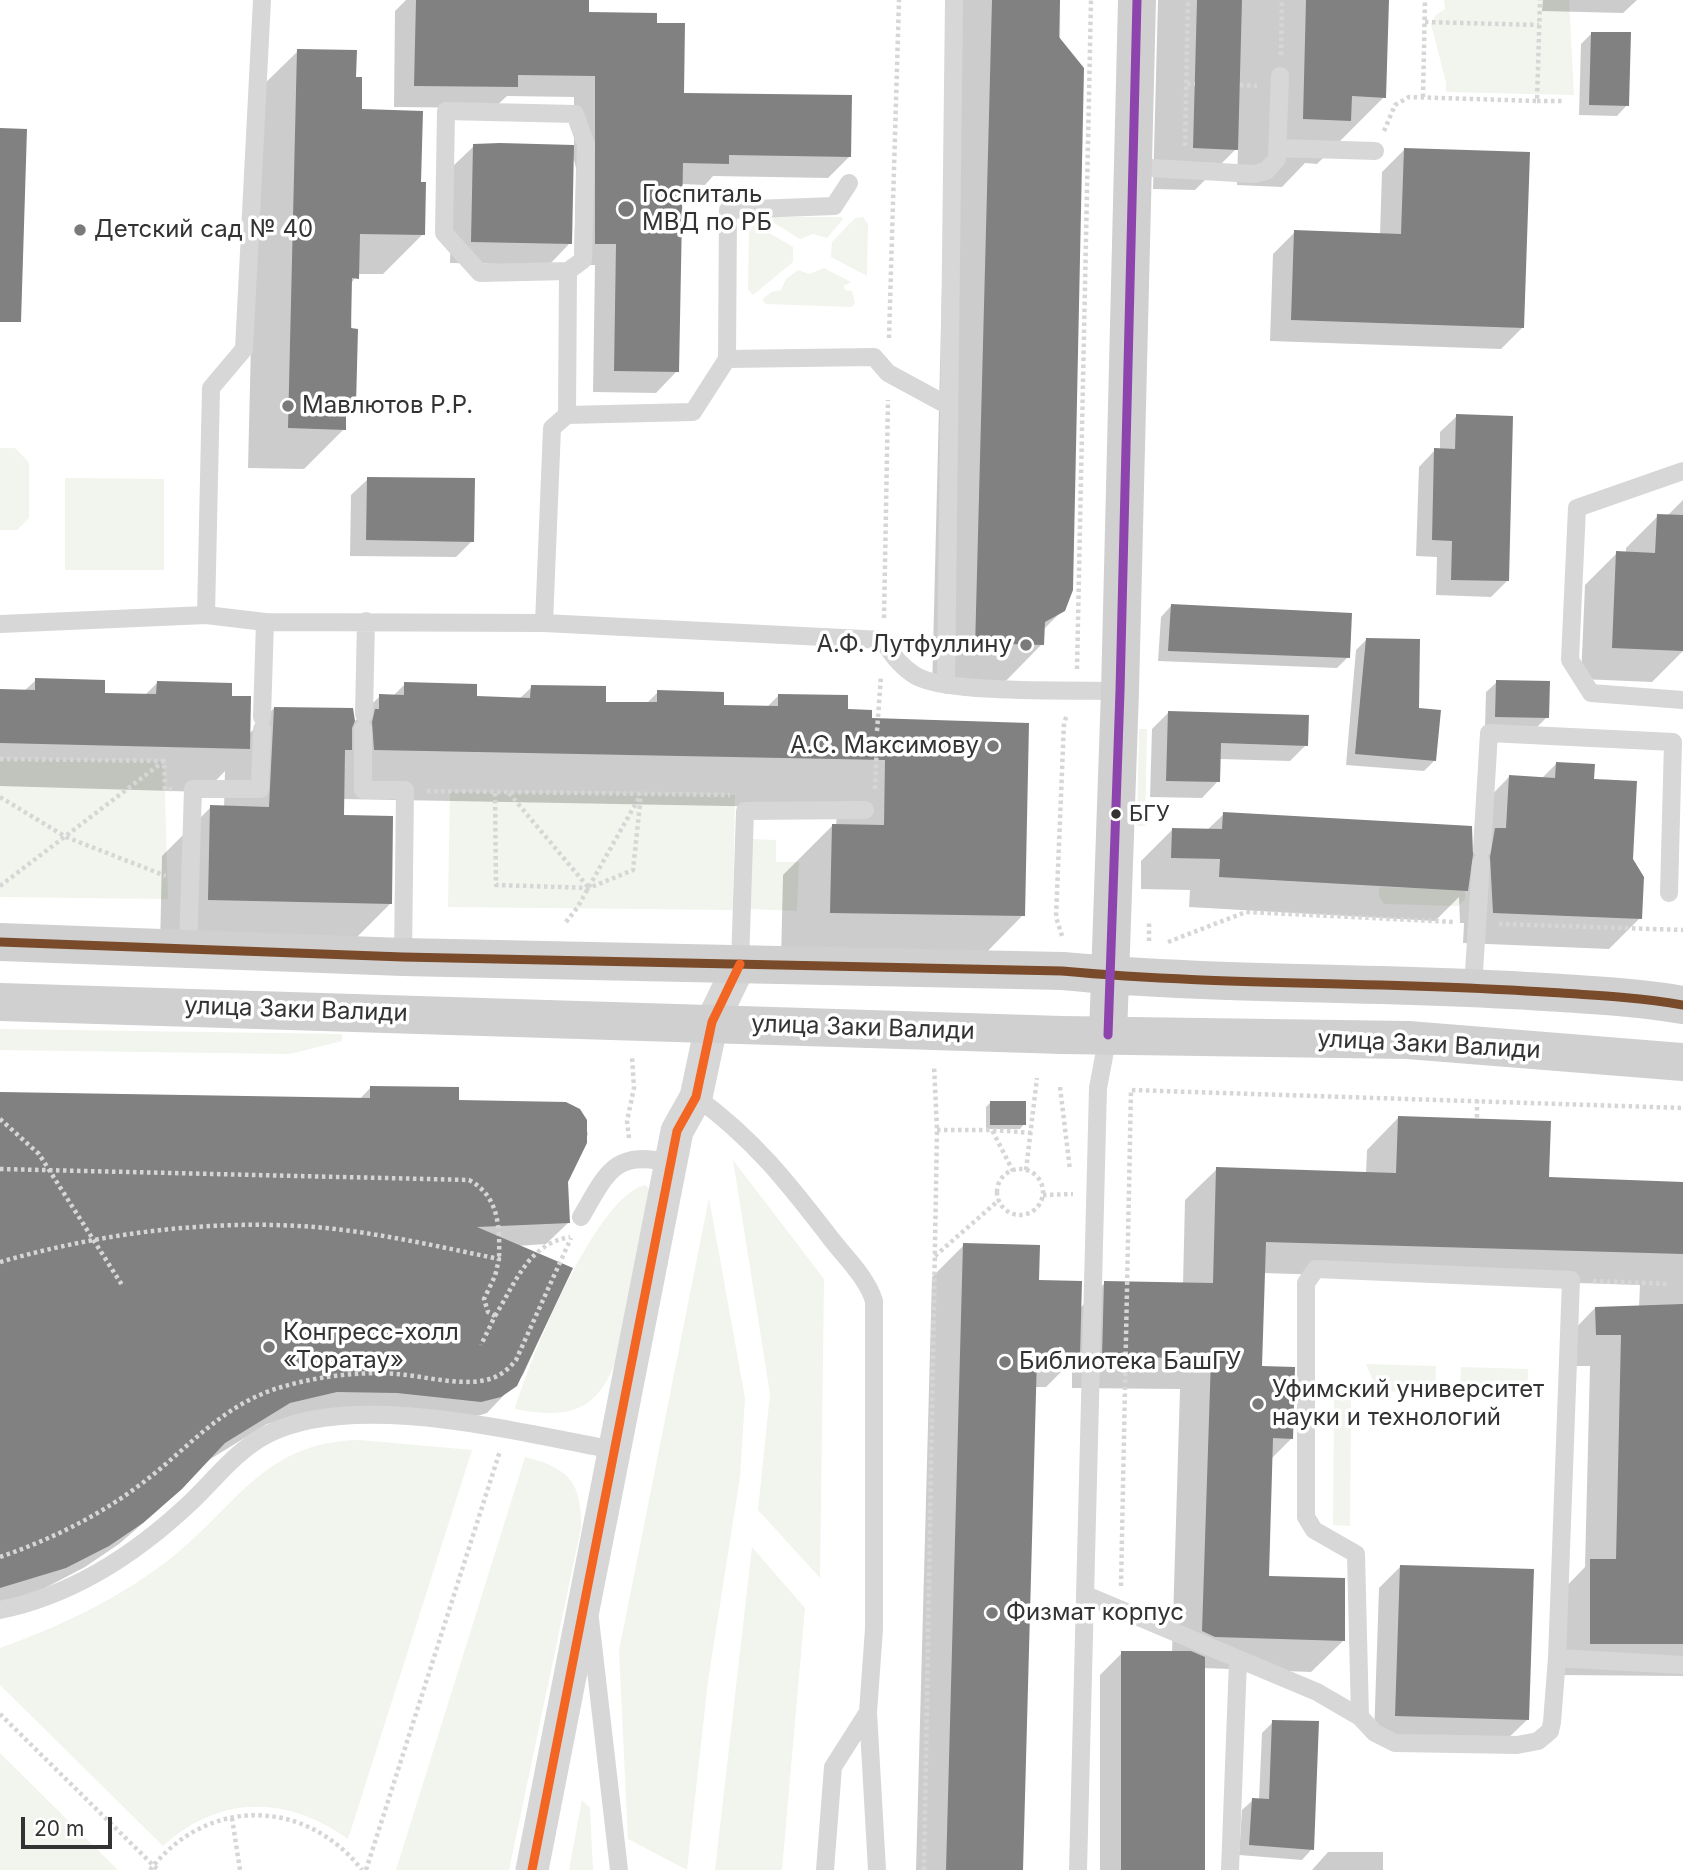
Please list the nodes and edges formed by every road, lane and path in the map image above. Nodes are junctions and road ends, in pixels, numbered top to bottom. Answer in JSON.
{"nodes":[{"id":1,"x":262,"y":0,"type":"edge"},
{"id":2,"x":898,"y":0,"type":"edge"},
{"id":3,"x":954,"y":0,"type":"edge"},
{"id":4,"x":1091,"y":0,"type":"edge"},
{"id":5,"x":1136,"y":0,"type":"edge"},
{"id":6,"x":1282,"y":0,"type":"edge"},
{"id":7,"x":1425,"y":0,"type":"edge"},
{"id":8,"x":1540,"y":0,"type":"edge"},
{"id":9,"x":1425,"y":22,"type":"junction"},
{"id":10,"x":1539,"y":25,"type":"junction"},
{"id":11,"x":1280,"y":76,"type":"joint"},
{"id":12,"x":1187,"y":84,"type":"dead end"},
{"id":13,"x":1195,"y":84,"type":"dead end"},
{"id":14,"x":1423,"y":97,"type":"junction"},
{"id":15,"x":1537,"y":101,"type":"junction"},
{"id":16,"x":1565,"y":102,"type":"dead end"},
{"id":17,"x":1278,"y":148,"type":"junction"},
{"id":18,"x":1375,"y":151,"type":"joint"},
{"id":19,"x":1134,"y":167,"type":"junction"},
{"id":20,"x":849,"y":183,"type":"dead end"},
{"id":21,"x":568,"y":271,"type":"junction"},
{"id":22,"x":727,"y":359,"type":"junction"},
{"id":23,"x":888,"y":373,"type":"junction"},
{"id":24,"x":947,"y":405,"type":"junction"},
{"id":25,"x":568,"y":415,"type":"junction"},
{"id":26,"x":1683,"y":471,"type":"edge"},
{"id":27,"x":206,"y":615,"type":"junction"},
{"id":28,"x":366,"y":621,"type":"junction"},
{"id":29,"x":265,"y":622,"type":"junction"},
{"id":30,"x":544,"y":623,"type":"junction"},
{"id":31,"x":0,"y":624,"type":"edge"},
{"id":32,"x":883,"y":640,"type":"junction"},
{"id":33,"x":946,"y":685,"type":"junction"},
{"id":34,"x":1076,"y":690,"type":"junction"},
{"id":35,"x":1120,"y":691,"type":"junction"},
{"id":36,"x":1683,"y":700,"type":"edge"},
{"id":37,"x":877,"y":731,"type":"dead end"},
{"id":38,"x":877,"y":744,"type":"dead end"},
{"id":39,"x":0,"y":759,"type":"edge"},
{"id":40,"x":164,"y":761,"type":"junction"},
{"id":41,"x":193,"y":789,"type":"junction"},
{"id":42,"x":405,"y":790,"type":"junction"},
{"id":43,"x":495,"y":793,"type":"junction"},
{"id":44,"x":509,"y":793,"type":"junction"},
{"id":45,"x":641,"y":794,"type":"junction"},
{"id":46,"x":735,"y":795,"type":"dead end"},
{"id":47,"x":0,"y":797,"type":"edge"},
{"id":48,"x":870,"y":803,"type":"joint"},
{"id":49,"x":66,"y":837,"type":"junction"},
{"id":50,"x":0,"y":886,"type":"edge"},
{"id":51,"x":589,"y":888,"type":"junction"},
{"id":52,"x":1669,"y":893,"type":"dead end"},
{"id":53,"x":566,"y":922,"type":"dead end"},
{"id":54,"x":1477,"y":923,"type":"junction"},
{"id":55,"x":1683,"y":930,"type":"edge"},
{"id":56,"x":189,"y":932,"type":"junction"},
{"id":57,"x":1062,"y":936,"type":"dead end"},
{"id":58,"x":0,"y":942,"type":"edge"},
{"id":59,"x":1168,"y":942,"type":"dead end"},
{"id":60,"x":403,"y":957,"type":"junction"},
{"id":61,"x":740,"y":964,"type":"junction"},
{"id":62,"x":1110,"y":975,"type":"junction"},
{"id":63,"x":1473,"y":987,"type":"junction"},
{"id":64,"x":0,"y":1002,"type":"edge"},
{"id":65,"x":1683,"y":1005,"type":"edge"},
{"id":66,"x":712,"y":1022,"type":"junction"},
{"id":67,"x":1108,"y":1035,"type":"junction"},
{"id":68,"x":632,"y":1056,"type":"dead end"},
{"id":69,"x":1683,"y":1062,"type":"edge"},
{"id":70,"x":934,"y":1065,"type":"dead end"},
{"id":71,"x":1037,"y":1078,"type":"dead end"},
{"id":72,"x":696,"y":1097,"type":"junction"},
{"id":73,"x":1477,"y":1100,"type":"junction"},
{"id":74,"x":1683,"y":1108,"type":"edge"},
{"id":75,"x":1477,"y":1118,"type":"dead end"},
{"id":76,"x":0,"y":1119,"type":"edge"},
{"id":77,"x":937,"y":1130,"type":"junction"},
{"id":78,"x":992,"y":1130,"type":"junction"},
{"id":79,"x":1032,"y":1133,"type":"junction"},
{"id":80,"x":636,"y":1157,"type":"junction"},
{"id":81,"x":670,"y":1163,"type":"junction"},
{"id":82,"x":0,"y":1168,"type":"edge"},
{"id":83,"x":49,"y":1169,"type":"junction"},
{"id":84,"x":1026,"y":1170,"type":"junction"},
{"id":85,"x":1013,"y":1171,"type":"junction"},
{"id":86,"x":1073,"y":1194,"type":"dead end"},
{"id":87,"x":1043,"y":1195,"type":"junction"},
{"id":88,"x":999,"y":1200,"type":"junction"},
{"id":89,"x":581,"y":1217,"type":"dead end"},
{"id":90,"x":572,"y":1236,"type":"dead end"},
{"id":91,"x":94,"y":1239,"type":"junction"},
{"id":92,"x":935,"y":1257,"type":"junction"},
{"id":93,"x":499,"y":1259,"type":"junction"},
{"id":94,"x":0,"y":1262,"type":"edge"},
{"id":95,"x":1571,"y":1280,"type":"junction"},
{"id":96,"x":1670,"y":1284,"type":"dead end"},
{"id":97,"x":122,"y":1285,"type":"dead end"},
{"id":98,"x":495,"y":1316,"type":"junction"},
{"id":99,"x":481,"y":1345,"type":"dead end"},
{"id":100,"x":500,"y":1450,"type":"dead end"},
{"id":101,"x":615,"y":1450,"type":"junction"},
{"id":102,"x":1086,"y":1595,"type":"junction"},
{"id":103,"x":587,"y":1601,"type":"junction"},
{"id":104,"x":0,"y":1610,"type":"edge"},
{"id":105,"x":1121,"y":1611,"type":"junction"},
{"id":106,"x":1557,"y":1658,"type":"junction"},
{"id":107,"x":1238,"y":1661,"type":"junction"},
{"id":108,"x":1683,"y":1665,"type":"edge"},
{"id":109,"x":868,"y":1712,"type":"junction"},
{"id":110,"x":0,"y":1714,"type":"edge"},
{"id":111,"x":1360,"y":1717,"type":"junction"},
{"id":112,"x":232,"y":1818,"type":"junction"},
{"id":113,"x":151,"y":1868,"type":"edge"},
{"id":114,"x":158,"y":1870,"type":"edge"},
{"id":115,"x":240,"y":1870,"type":"edge"},
{"id":116,"x":364,"y":1870,"type":"edge"},
{"id":117,"x":532,"y":1870,"type":"edge"},
{"id":118,"x":619,"y":1870,"type":"edge"},
{"id":119,"x":825,"y":1870,"type":"edge"},
{"id":120,"x":877,"y":1870,"type":"edge"},
{"id":121,"x":925,"y":1870,"type":"edge"},
{"id":122,"x":1078,"y":1870,"type":"edge"},
{"id":123,"x":1230,"y":1870,"type":"edge"}],
"edges":[{"from":1,"to":27,"type":"lane"},
{"from":2,"to":23,"type":"path"},
{"from":3,"to":24,"type":"lane"},
{"from":4,"to":34,"type":"path"},
{"from":5,"to":19,"type":"main road"},
{"from":6,"to":11,"type":"path"},
{"from":7,"to":9,"type":"path"},
{"from":8,"to":10,"type":"path"},
{"from":9,"to":10,"type":"path"},
{"from":9,"to":14,"type":"path"},
{"from":10,"to":15,"type":"path"},
{"from":11,"to":17,"type":"lane"},
{"from":12,"to":13,"type":"path"},
{"from":14,"to":15,"type":"path"},
{"from":14,"to":18,"type":"path"},
{"from":15,"to":16,"type":"path"},
{"from":17,"to":18,"type":"lane"},
{"from":17,"to":19,"type":"lane"},
{"from":19,"to":35,"type":"main road"},
{"from":20,"to":22,"type":"lane"},
{"from":21,"to":21,"type":"lane"},
{"from":21,"to":25,"type":"lane"},
{"from":22,"to":23,"type":"lane"},
{"from":22,"to":25,"type":"lane"},
{"from":23,"to":24,"type":"lane"},
{"from":23,"to":32,"type":"path"},
{"from":24,"to":33,"type":"lane"},
{"from":25,"to":30,"type":"lane"},
{"from":26,"to":36,"type":"lane"},
{"from":27,"to":29,"type":"lane"},
{"from":27,"to":31,"type":"lane"},
{"from":28,"to":29,"type":"lane"},
{"from":28,"to":30,"type":"lane"},
{"from":28,"to":42,"type":"lane"},
{"from":29,"to":41,"type":"lane"},
{"from":30,"to":32,"type":"lane"},
{"from":32,"to":33,"type":"lane"},
{"from":32,"to":37,"type":"path"},
{"from":33,"to":34,"type":"lane"},
{"from":34,"to":35,"type":"lane"},
{"from":34,"to":57,"type":"path"},
{"from":35,"to":62,"type":"main road"},
{"from":38,"to":48,"type":"path"},
{"from":39,"to":40,"type":"path"},
{"from":40,"to":41,"type":"path"},
{"from":40,"to":49,"type":"path"},
{"from":41,"to":56,"type":"lane"},
{"from":42,"to":43,"type":"path"},
{"from":42,"to":60,"type":"lane"},
{"from":43,"to":44,"type":"path"},
{"from":43,"to":51,"type":"path"},
{"from":44,"to":45,"type":"path"},
{"from":44,"to":51,"type":"path"},
{"from":45,"to":46,"type":"path"},
{"from":45,"to":51,"type":"path"},
{"from":45,"to":51,"type":"path"},
{"from":47,"to":49,"type":"path"},
{"from":48,"to":61,"type":"lane"},
{"from":49,"to":50,"type":"path"},
{"from":49,"to":56,"type":"path"},
{"from":51,"to":53,"type":"path"},
{"from":52,"to":54,"type":"lane"},
{"from":54,"to":55,"type":"path"},
{"from":54,"to":59,"type":"path"},
{"from":54,"to":63,"type":"lane"},
{"from":56,"to":58,"type":"main road"},
{"from":56,"to":60,"type":"main road"},
{"from":60,"to":61,"type":"main road"},
{"from":61,"to":62,"type":"main road"},
{"from":61,"to":66,"type":"street"},
{"from":62,"to":63,"type":"main road"},
{"from":62,"to":67,"type":"main road"},
{"from":63,"to":65,"type":"main road"},
{"from":64,"to":66,"type":"main road","name":"улица Заки Валиди"},
{"from":66,"to":67,"type":"main road","name":"улица Заки Валиди"},
{"from":66,"to":72,"type":"street"},
{"from":67,"to":69,"type":"main road","name":"улица Заки Валиди"},
{"from":67,"to":102,"type":"lane"},
{"from":68,"to":80,"type":"path"},
{"from":70,"to":77,"type":"path"},
{"from":71,"to":79,"type":"path"},
{"from":72,"to":81,"type":"street"},
{"from":72,"to":109,"type":"lane"},
{"from":73,"to":74,"type":"path"},
{"from":73,"to":75,"type":"path"},
{"from":73,"to":105,"type":"path"},
{"from":76,"to":83,"type":"path"},
{"from":77,"to":78,"type":"path"},
{"from":77,"to":92,"type":"path"},
{"from":78,"to":79,"type":"path"},
{"from":78,"to":85,"type":"path"},
{"from":79,"to":84,"type":"path"},
{"from":80,"to":81,"type":"lane"},
{"from":80,"to":89,"type":"lane"},
{"from":81,"to":101,"type":"street"},
{"from":82,"to":83,"type":"path"},
{"from":83,"to":91,"type":"path"},
{"from":83,"to":93,"type":"path"},
{"from":84,"to":85,"type":"path"},
{"from":84,"to":87,"type":"path"},
{"from":85,"to":88,"type":"path"},
{"from":86,"to":87,"type":"path"},
{"from":87,"to":88,"type":"path"},
{"from":88,"to":92,"type":"path"},
{"from":90,"to":98,"type":"path"},
{"from":91,"to":93,"type":"path"},
{"from":91,"to":94,"type":"path"},
{"from":91,"to":97,"type":"path"},
{"from":92,"to":121,"type":"path"},
{"from":93,"to":98,"type":"path"},
{"from":95,"to":96,"type":"path"},
{"from":95,"to":106,"type":"lane"},
{"from":95,"to":111,"type":"lane"},
{"from":98,"to":99,"type":"path"},
{"from":100,"to":116,"type":"path"},
{"from":101,"to":103,"type":"street"},
{"from":101,"to":104,"type":"lane"},
{"from":102,"to":105,"type":"lane"},
{"from":102,"to":122,"type":"lane"},
{"from":103,"to":117,"type":"street"},
{"from":103,"to":118,"type":"lane"},
{"from":105,"to":107,"type":"lane"},
{"from":106,"to":108,"type":"lane"},
{"from":106,"to":111,"type":"lane"},
{"from":107,"to":111,"type":"lane"},
{"from":107,"to":123,"type":"lane"},
{"from":109,"to":119,"type":"lane"},
{"from":109,"to":120,"type":"lane"},
{"from":110,"to":113,"type":"path"},
{"from":112,"to":113,"type":"path"},
{"from":112,"to":115,"type":"path"},
{"from":112,"to":116,"type":"path"},
{"from":113,"to":114,"type":"path"}]}
